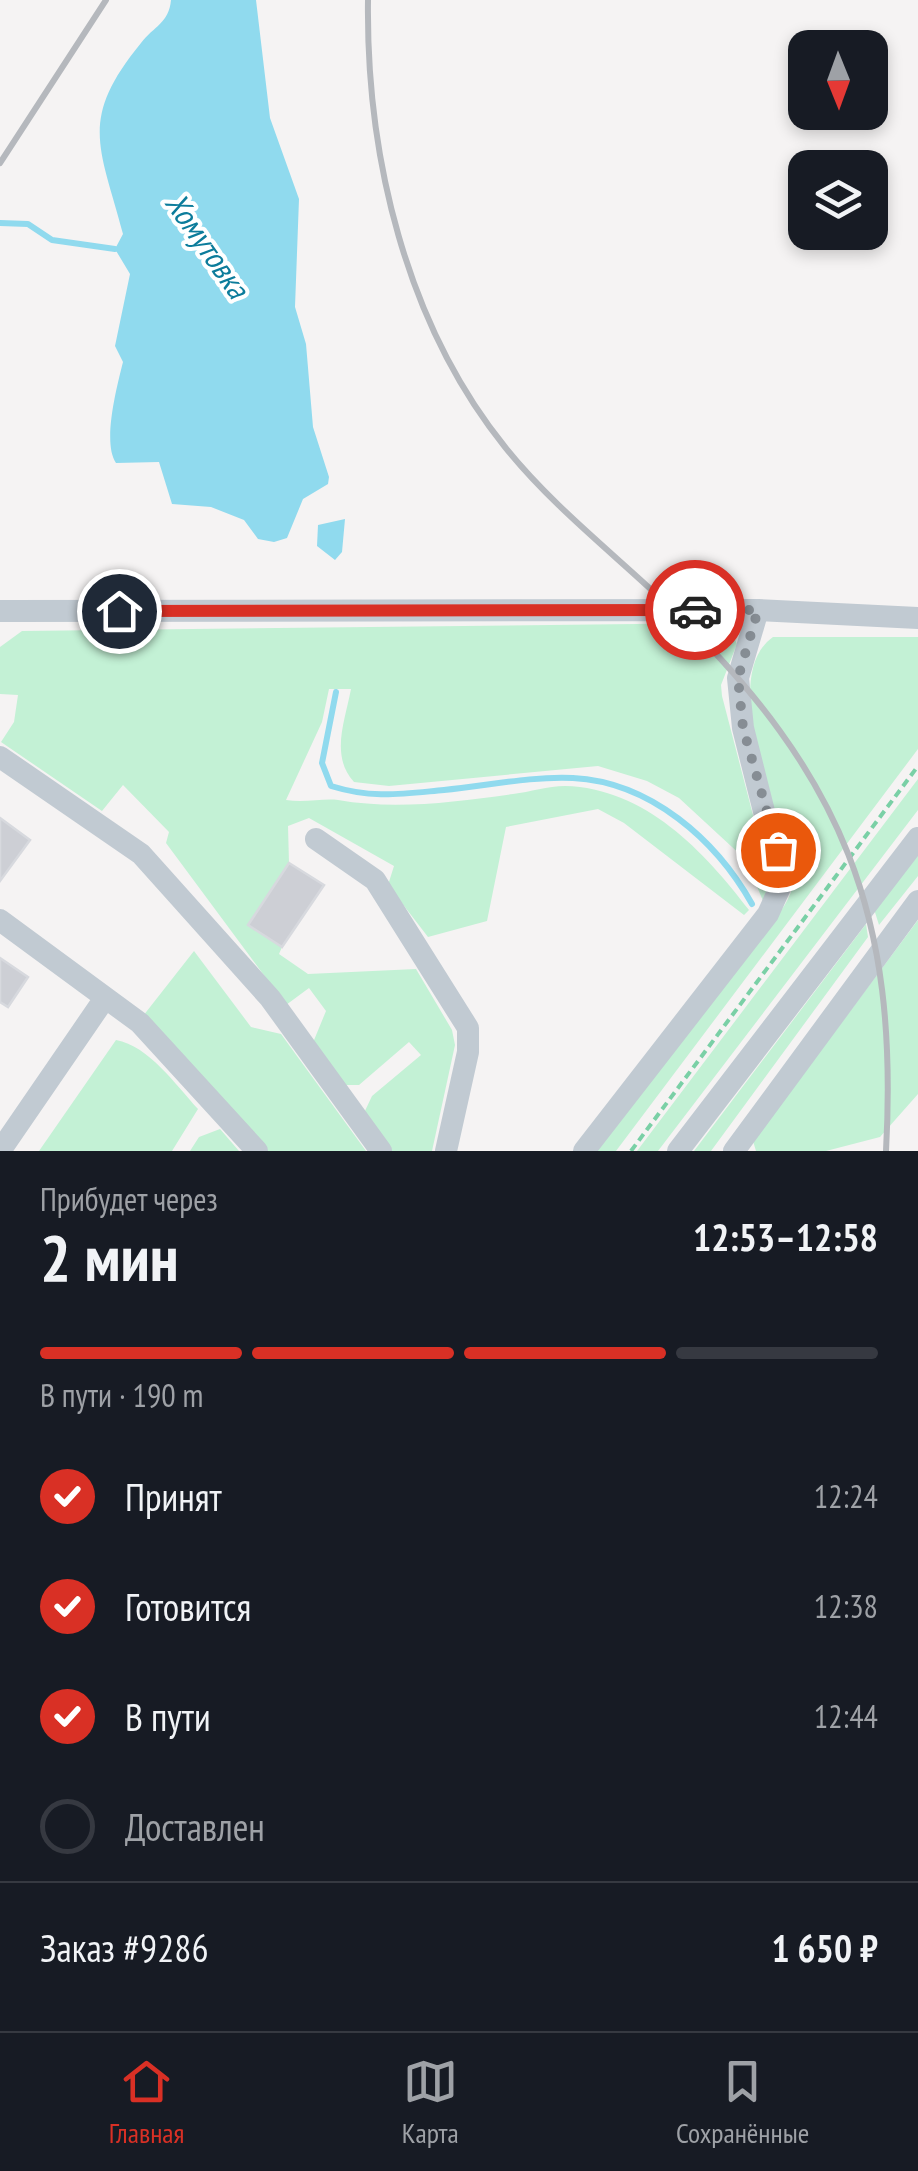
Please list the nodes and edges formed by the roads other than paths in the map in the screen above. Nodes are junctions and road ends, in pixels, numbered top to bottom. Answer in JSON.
{"nodes":[{"id":1,"x":758,"y":610,"type":"junction"},
{"id":2,"x":0,"y":612,"type":"edge"},
{"id":3,"x":918,"y":618,"type":"edge"},
{"id":4,"x":0,"y":757,"type":"edge"},
{"id":5,"x":918,"y":838,"type":"edge"},
{"id":6,"x":316,"y":840,"type":"dead end"},
{"id":7,"x":918,"y":901,"type":"edge"},
{"id":8,"x":0,"y":920,"type":"edge"},
{"id":9,"x":105,"y":998,"type":"junction"},
{"id":10,"x":0,"y":1151,"type":"edge"},
{"id":11,"x":257,"y":1151,"type":"edge"},
{"id":12,"x":381,"y":1151,"type":"edge"},
{"id":13,"x":446,"y":1151,"type":"edge"},
{"id":14,"x":584,"y":1151,"type":"edge"},
{"id":15,"x":678,"y":1151,"type":"edge"},
{"id":16,"x":734,"y":1151,"type":"edge"}],
"edges":[{"from":1,"to":2,"type":"street"},
{"from":1,"to":3,"type":"street"},
{"from":1,"to":14,"type":"street"},
{"from":4,"to":12,"type":"street"},
{"from":5,"to":15,"type":"street"},
{"from":6,"to":13,"type":"street"},
{"from":7,"to":16,"type":"street"},
{"from":8,"to":9,"type":"street"},
{"from":9,"to":10,"type":"street"},
{"from":9,"to":11,"type":"street"}]}
